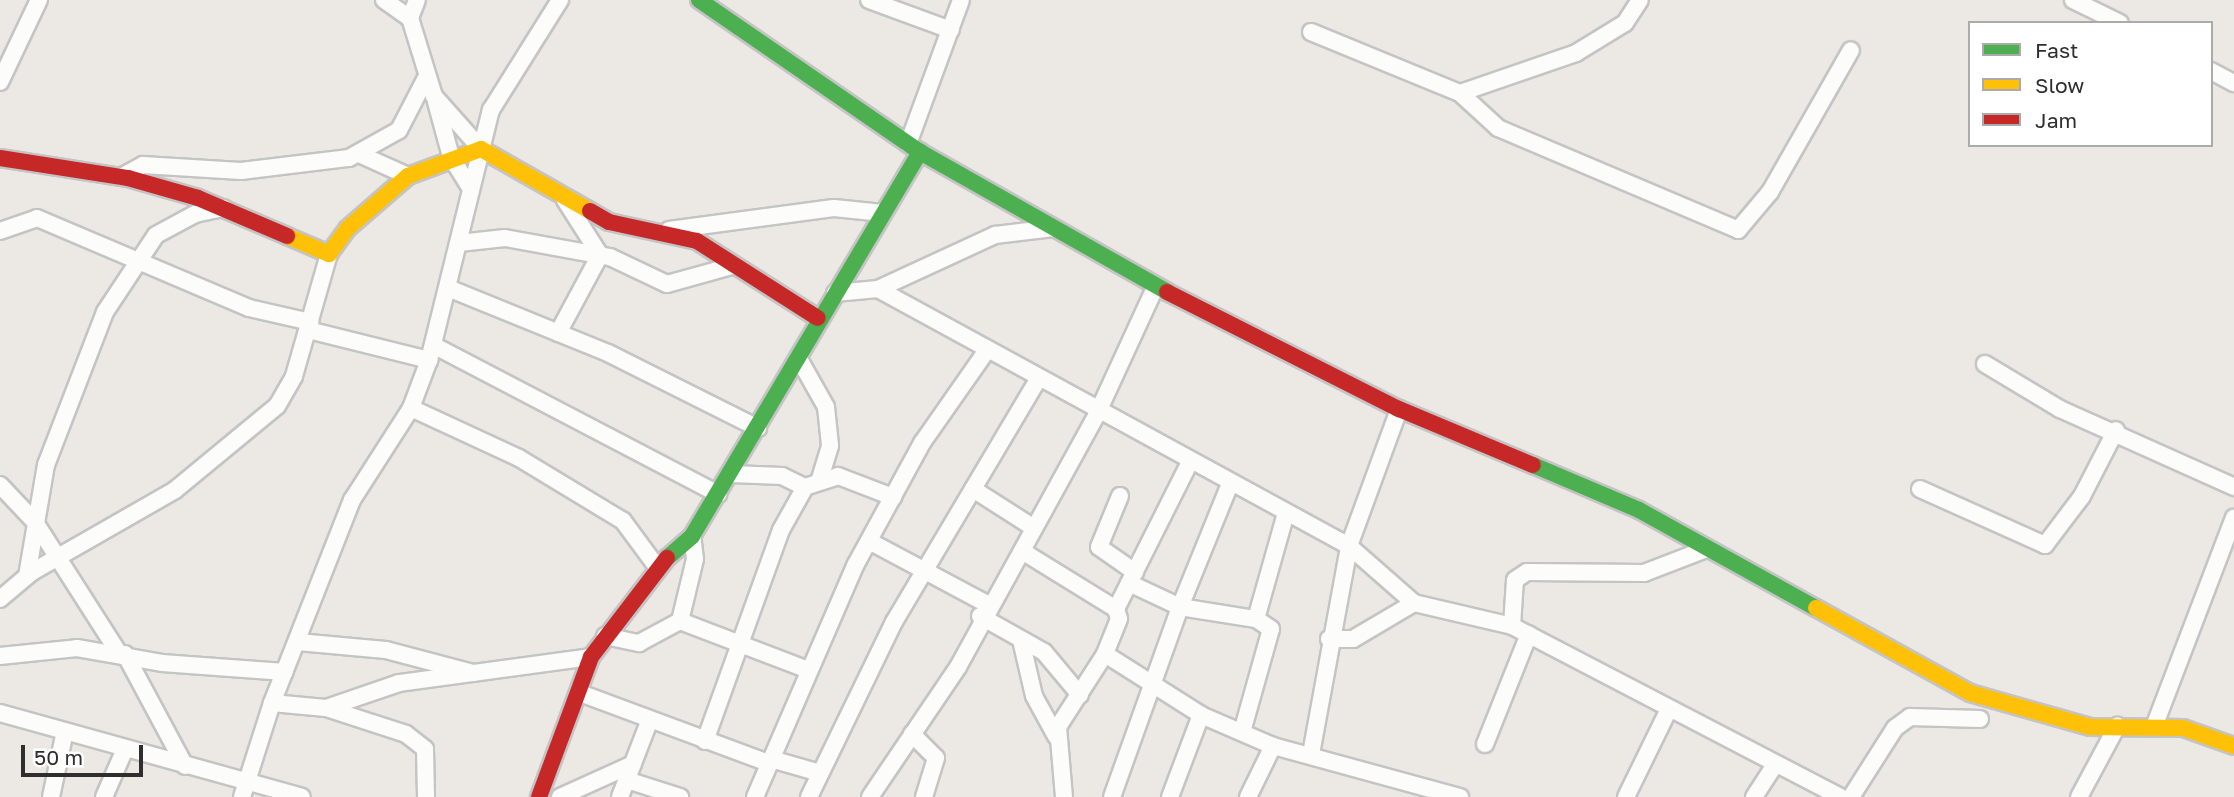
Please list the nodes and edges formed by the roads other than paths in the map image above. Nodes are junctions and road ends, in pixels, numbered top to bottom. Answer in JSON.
{"nodes":[{"id":1,"x":39,"y":0,"type":"edge"},
{"id":2,"x":384,"y":0,"type":"edge"},
{"id":3,"x":417,"y":0,"type":"edge"},
{"id":4,"x":560,"y":0,"type":"edge"},
{"id":5,"x":699,"y":0,"type":"edge"},
{"id":6,"x":869,"y":0,"type":"edge"},
{"id":7,"x":961,"y":0,"type":"edge"},
{"id":8,"x":1640,"y":0,"type":"edge"},
{"id":9,"x":2073,"y":0,"type":"edge"},
{"id":10,"x":410,"y":18,"type":"junction"},
{"id":11,"x":2116,"y":21,"type":"edge"},
{"id":12,"x":951,"y":30,"type":"junction"},
{"id":13,"x":1311,"y":32,"type":"dead end"},
{"id":14,"x":1851,"y":50,"type":"dead end"},
{"id":15,"x":2213,"y":72,"type":"edge"},
{"id":16,"x":427,"y":76,"type":"junction"},
{"id":17,"x":0,"y":82,"type":"edge"},
{"id":18,"x":2234,"y":83,"type":"edge"},
{"id":19,"x":1460,"y":93,"type":"junction"},
{"id":20,"x":434,"y":96,"type":"junction"},
{"id":21,"x":914,"y":148,"type":"junction"},
{"id":22,"x":481,"y":149,"type":"junction"},
{"id":23,"x":359,"y":153,"type":"junction"},
{"id":24,"x":451,"y":156,"type":"junction"},
{"id":25,"x":0,"y":158,"type":"edge"},
{"id":26,"x":408,"y":176,"type":"junction"},
{"id":27,"x":121,"y":177,"type":"junction"},
{"id":28,"x":471,"y":189,"type":"junction"},
{"id":29,"x":562,"y":195,"type":"junction"},
{"id":30,"x":223,"y":208,"type":"junction"},
{"id":31,"x":883,"y":213,"type":"junction"},
{"id":32,"x":1055,"y":228,"type":"junction"},
{"id":33,"x":669,"y":230,"type":"junction"},
{"id":34,"x":0,"y":231,"type":"edge"},
{"id":35,"x":459,"y":243,"type":"junction"},
{"id":36,"x":329,"y":254,"type":"junction"},
{"id":37,"x":600,"y":256,"type":"junction"},
{"id":38,"x":136,"y":262,"type":"junction"},
{"id":39,"x":732,"y":266,"type":"junction"},
{"id":40,"x":1156,"y":286,"type":"junction"},
{"id":41,"x":448,"y":288,"type":"junction"},
{"id":42,"x":878,"y":289,"type":"junction"},
{"id":43,"x":835,"y":293,"type":"junction"},
{"id":44,"x":818,"y":318,"type":"junction"},
{"id":45,"x":309,"y":326,"type":"junction"},
{"id":46,"x":558,"y":333,"type":"junction"},
{"id":47,"x":987,"y":350,"type":"junction"},
{"id":48,"x":431,"y":353,"type":"junction"},
{"id":49,"x":799,"y":359,"type":"junction"},
{"id":50,"x":1985,"y":364,"type":"dead end"},
{"id":51,"x":1038,"y":379,"type":"junction"},
{"id":52,"x":411,"y":408,"type":"junction"},
{"id":53,"x":1399,"y":409,"type":"junction"},
{"id":54,"x":1097,"y":414,"type":"junction"},
{"id":55,"x":758,"y":429,"type":"junction"},
{"id":56,"x":2116,"y":430,"type":"junction"},
{"id":57,"x":1189,"y":464,"type":"junction"},
{"id":58,"x":732,"y":474,"type":"junction"},
{"id":59,"x":820,"y":479,"type":"junction"},
{"id":60,"x":1230,"y":484,"type":"junction"},
{"id":61,"x":0,"y":485,"type":"edge"},
{"id":62,"x":805,"y":487,"type":"junction"},
{"id":63,"x":2234,"y":487,"type":"edge"},
{"id":64,"x":973,"y":489,"type":"junction"},
{"id":65,"x":1920,"y":489,"type":"dead end"},
{"id":66,"x":718,"y":494,"type":"junction"},
{"id":67,"x":1119,"y":496,"type":"dead end"},
{"id":68,"x":893,"y":497,"type":"junction"},
{"id":69,"x":1286,"y":513,"type":"junction"},
{"id":70,"x":2234,"y":519,"type":"edge"},
{"id":71,"x":35,"y":522,"type":"junction"},
{"id":72,"x":1034,"y":528,"type":"junction"},
{"id":73,"x":692,"y":536,"type":"junction"},
{"id":74,"x":869,"y":541,"type":"junction"},
{"id":75,"x":1349,"y":546,"type":"junction"},
{"id":76,"x":1704,"y":550,"type":"junction"},
{"id":77,"x":1022,"y":551,"type":"junction"},
{"id":78,"x":2227,"y":557,"type":"edge"},
{"id":79,"x":55,"y":559,"type":"junction"},
{"id":80,"x":657,"y":567,"type":"junction"},
{"id":81,"x":924,"y":571,"type":"junction"},
{"id":82,"x":27,"y":576,"type":"junction"},
{"id":83,"x":1132,"y":578,"type":"junction"},
{"id":84,"x":0,"y":598,"type":"edge"},
{"id":85,"x":1414,"y":603,"type":"junction"},
{"id":86,"x":1180,"y":607,"type":"junction"},
{"id":87,"x":1116,"y":609,"type":"junction"},
{"id":88,"x":984,"y":610,"type":"junction"},
{"id":89,"x":1256,"y":619,"type":"junction"},
{"id":90,"x":680,"y":621,"type":"junction"},
{"id":91,"x":1512,"y":626,"type":"junction"},
{"id":92,"x":1529,"y":634,"type":"junction"},
{"id":93,"x":605,"y":636,"type":"junction"},
{"id":94,"x":1329,"y":639,"type":"junction"},
{"id":95,"x":1021,"y":640,"type":"junction"},
{"id":96,"x":298,"y":642,"type":"junction"},
{"id":97,"x":740,"y":644,"type":"junction"},
{"id":98,"x":121,"y":653,"type":"junction"},
{"id":99,"x":1105,"y":654,"type":"junction"},
{"id":100,"x":0,"y":656,"type":"edge"},
{"id":101,"x":591,"y":657,"type":"junction"},
{"id":102,"x":808,"y":670,"type":"junction"},
{"id":103,"x":285,"y":672,"type":"junction"},
{"id":104,"x":473,"y":673,"type":"junction"},
{"id":105,"x":1155,"y":686,"type":"junction"},
{"id":106,"x":580,"y":693,"type":"junction"},
{"id":107,"x":1080,"y":695,"type":"junction"},
{"id":108,"x":361,"y":696,"type":"junction"},
{"id":109,"x":272,"y":703,"type":"junction"},
{"id":110,"x":326,"y":708,"type":"junction"},
{"id":111,"x":1670,"y":709,"type":"junction"},
{"id":112,"x":0,"y":713,"type":"edge"},
{"id":113,"x":1201,"y":715,"type":"junction"},
{"id":114,"x":1980,"y":719,"type":"dead end"},
{"id":115,"x":649,"y":722,"type":"junction"},
{"id":116,"x":378,"y":724,"type":"junction"},
{"id":117,"x":2117,"y":726,"type":"junction"},
{"id":118,"x":2154,"y":727,"type":"junction"},
{"id":119,"x":65,"y":731,"type":"junction"},
{"id":120,"x":1242,"y":732,"type":"junction"},
{"id":121,"x":912,"y":733,"type":"junction"},
{"id":122,"x":1056,"y":736,"type":"junction"},
{"id":123,"x":705,"y":741,"type":"junction"},
{"id":124,"x":1485,"y":744,"type":"dead end"},
{"id":125,"x":1273,"y":746,"type":"junction"},
{"id":126,"x":2234,"y":746,"type":"edge"},
{"id":127,"x":125,"y":749,"type":"junction"},
{"id":128,"x":1311,"y":754,"type":"junction"},
{"id":129,"x":769,"y":761,"type":"junction"},
{"id":130,"x":185,"y":766,"type":"junction"},
{"id":131,"x":1774,"y":766,"type":"junction"},
{"id":132,"x":630,"y":772,"type":"junction"},
{"id":133,"x":820,"y":773,"type":"junction"},
{"id":134,"x":550,"y":780,"type":"junction"},
{"id":135,"x":243,"y":790,"type":"edge"},
{"id":136,"x":589,"y":791,"type":"edge"},
{"id":137,"x":877,"y":794,"type":"edge"},
{"id":138,"x":51,"y":797,"type":"edge"},
{"id":139,"x":104,"y":797,"type":"edge"},
{"id":140,"x":302,"y":797,"type":"edge"},
{"id":141,"x":426,"y":797,"type":"edge"},
{"id":142,"x":539,"y":797,"type":"edge"},
{"id":143,"x":559,"y":797,"type":"edge"},
{"id":144,"x":620,"y":797,"type":"edge"},
{"id":145,"x":680,"y":797,"type":"edge"},
{"id":146,"x":754,"y":797,"type":"edge"},
{"id":147,"x":809,"y":797,"type":"edge"},
{"id":148,"x":923,"y":797,"type":"edge"},
{"id":149,"x":1064,"y":797,"type":"edge"},
{"id":150,"x":1112,"y":797,"type":"edge"},
{"id":151,"x":1170,"y":797,"type":"edge"},
{"id":152,"x":1248,"y":797,"type":"edge"},
{"id":153,"x":1461,"y":797,"type":"edge"},
{"id":154,"x":1626,"y":797,"type":"edge"},
{"id":155,"x":1754,"y":797,"type":"edge"},
{"id":156,"x":1840,"y":797,"type":"edge"},
{"id":157,"x":1851,"y":797,"type":"edge"},
{"id":158,"x":2079,"y":797,"type":"edge"}],
"edges":[{"from":1,"to":17,"type":"street"},
{"from":2,"to":10,"type":"street"},
{"from":3,"to":10,"type":"street"},
{"from":4,"to":22,"type":"street"},
{"from":5,"to":21,"type":"street"},
{"from":6,"to":12,"type":"street"},
{"from":7,"to":12,"type":"street"},
{"from":8,"to":19,"type":"street"},
{"from":9,"to":11,"type":"street"},
{"from":10,"to":16,"type":"street"},
{"from":12,"to":21,"type":"street"},
{"from":13,"to":19,"type":"street"},
{"from":14,"to":19,"type":"street"},
{"from":15,"to":18,"type":"street"},
{"from":16,"to":20,"type":"street"},
{"from":16,"to":23,"type":"street"},
{"from":20,"to":22,"type":"street"},
{"from":20,"to":24,"type":"street"},
{"from":21,"to":31,"type":"street"},
{"from":21,"to":32,"type":"street"},
{"from":22,"to":24,"type":"street"},
{"from":22,"to":28,"type":"street"},
{"from":22,"to":29,"type":"street"},
{"from":23,"to":26,"type":"street"},
{"from":23,"to":27,"type":"street"},
{"from":24,"to":26,"type":"street"},
{"from":24,"to":28,"type":"street"},
{"from":25,"to":27,"type":"street"},
{"from":26,"to":36,"type":"street"},
{"from":27,"to":30,"type":"street"},
{"from":28,"to":35,"type":"street"},
{"from":29,"to":33,"type":"street"},
{"from":29,"to":37,"type":"street"},
{"from":30,"to":36,"type":"street"},
{"from":30,"to":38,"type":"street"},
{"from":31,"to":33,"type":"street"},
{"from":31,"to":43,"type":"street"},
{"from":32,"to":40,"type":"street"},
{"from":32,"to":42,"type":"street"},
{"from":33,"to":39,"type":"street"},
{"from":34,"to":38,"type":"street"},
{"from":35,"to":37,"type":"street"},
{"from":35,"to":41,"type":"street"},
{"from":36,"to":45,"type":"street"},
{"from":37,"to":39,"type":"street"},
{"from":37,"to":46,"type":"street"},
{"from":38,"to":45,"type":"street"},
{"from":38,"to":71,"type":"street"},
{"from":39,"to":44,"type":"street"},
{"from":40,"to":53,"type":"street"},
{"from":40,"to":54,"type":"street"},
{"from":41,"to":46,"type":"street"},
{"from":41,"to":48,"type":"street"},
{"from":42,"to":43,"type":"street"},
{"from":42,"to":47,"type":"street"},
{"from":43,"to":44,"type":"street"},
{"from":44,"to":49,"type":"street"},
{"from":45,"to":48,"type":"street"},
{"from":45,"to":79,"type":"street"},
{"from":46,"to":55,"type":"street"},
{"from":47,"to":51,"type":"street"},
{"from":47,"to":68,"type":"street"},
{"from":48,"to":52,"type":"street"},
{"from":48,"to":66,"type":"street"},
{"from":49,"to":55,"type":"street"},
{"from":49,"to":59,"type":"street"},
{"from":50,"to":56,"type":"street"},
{"from":51,"to":54,"type":"street"},
{"from":51,"to":64,"type":"street"},
{"from":52,"to":80,"type":"street"},
{"from":52,"to":96,"type":"street"},
{"from":53,"to":75,"type":"street"},
{"from":53,"to":76,"type":"street"},
{"from":54,"to":57,"type":"street"},
{"from":54,"to":72,"type":"street"},
{"from":55,"to":58,"type":"street"},
{"from":56,"to":63,"type":"street"},
{"from":56,"to":65,"type":"street"},
{"from":57,"to":60,"type":"street"},
{"from":57,"to":83,"type":"street"},
{"from":58,"to":62,"type":"street"},
{"from":58,"to":66,"type":"street"},
{"from":59,"to":62,"type":"street"},
{"from":59,"to":68,"type":"street"},
{"from":60,"to":69,"type":"street"},
{"from":60,"to":86,"type":"street"},
{"from":61,"to":71,"type":"street"},
{"from":62,"to":97,"type":"street"},
{"from":64,"to":72,"type":"street"},
{"from":64,"to":81,"type":"street"},
{"from":66,"to":73,"type":"street"},
{"from":67,"to":83,"type":"street"},
{"from":68,"to":74,"type":"street"},
{"from":69,"to":75,"type":"street"},
{"from":69,"to":89,"type":"street"},
{"from":70,"to":78,"type":"street"},
{"from":71,"to":79,"type":"street"},
{"from":71,"to":82,"type":"street"},
{"from":72,"to":77,"type":"street"},
{"from":73,"to":80,"type":"street"},
{"from":73,"to":90,"type":"street"},
{"from":74,"to":81,"type":"street"},
{"from":74,"to":102,"type":"street"},
{"from":75,"to":85,"type":"street"},
{"from":75,"to":94,"type":"street"},
{"from":76,"to":91,"type":"street"},
{"from":76,"to":117,"type":"street"},
{"from":77,"to":87,"type":"street"},
{"from":77,"to":88,"type":"street"},
{"from":78,"to":118,"type":"street"},
{"from":79,"to":82,"type":"street"},
{"from":79,"to":98,"type":"street"},
{"from":80,"to":93,"type":"street"},
{"from":81,"to":88,"type":"street"},
{"from":81,"to":133,"type":"street"},
{"from":82,"to":84,"type":"street"},
{"from":83,"to":86,"type":"street"},
{"from":83,"to":87,"type":"street"},
{"from":85,"to":91,"type":"street"},
{"from":85,"to":94,"type":"street"},
{"from":86,"to":89,"type":"street"},
{"from":86,"to":105,"type":"street"},
{"from":87,"to":99,"type":"street"},
{"from":88,"to":95,"type":"street"},
{"from":88,"to":121,"type":"street"},
{"from":89,"to":120,"type":"street"},
{"from":90,"to":93,"type":"street"},
{"from":90,"to":97,"type":"street"},
{"from":91,"to":92,"type":"street"},
{"from":92,"to":111,"type":"street"},
{"from":92,"to":124,"type":"street"},
{"from":93,"to":101,"type":"street"},
{"from":94,"to":128,"type":"street"},
{"from":95,"to":107,"type":"street"},
{"from":95,"to":122,"type":"street"},
{"from":96,"to":103,"type":"street"},
{"from":96,"to":104,"type":"street"},
{"from":97,"to":102,"type":"street"},
{"from":97,"to":123,"type":"street"},
{"from":98,"to":100,"type":"street"},
{"from":98,"to":103,"type":"street"},
{"from":98,"to":130,"type":"street"},
{"from":99,"to":105,"type":"street"},
{"from":99,"to":107,"type":"street"},
{"from":101,"to":104,"type":"street"},
{"from":101,"to":106,"type":"street"},
{"from":102,"to":129,"type":"street"},
{"from":103,"to":109,"type":"street"},
{"from":104,"to":108,"type":"street"},
{"from":105,"to":113,"type":"street"},
{"from":105,"to":150,"type":"street"},
{"from":106,"to":115,"type":"street"},
{"from":106,"to":134,"type":"street"},
{"from":107,"to":122,"type":"street"},
{"from":108,"to":110,"type":"street"},
{"from":108,"to":116,"type":"street"},
{"from":109,"to":110,"type":"street"},
{"from":109,"to":135,"type":"street"},
{"from":110,"to":116,"type":"street"},
{"from":111,"to":131,"type":"street"},
{"from":111,"to":154,"type":"street"},
{"from":112,"to":119,"type":"street"},
{"from":113,"to":120,"type":"street"},
{"from":113,"to":151,"type":"street"},
{"from":114,"to":157,"type":"street"},
{"from":115,"to":123,"type":"street"},
{"from":115,"to":132,"type":"street"},
{"from":116,"to":141,"type":"street"},
{"from":117,"to":118,"type":"street"},
{"from":117,"to":158,"type":"street"},
{"from":118,"to":126,"type":"street"},
{"from":119,"to":127,"type":"street"},
{"from":119,"to":138,"type":"street"},
{"from":120,"to":125,"type":"street"},
{"from":121,"to":137,"type":"street"},
{"from":121,"to":148,"type":"street"},
{"from":122,"to":149,"type":"street"},
{"from":123,"to":129,"type":"street"},
{"from":125,"to":128,"type":"street"},
{"from":125,"to":152,"type":"street"},
{"from":127,"to":130,"type":"street"},
{"from":127,"to":139,"type":"street"},
{"from":128,"to":153,"type":"street"},
{"from":129,"to":133,"type":"street"},
{"from":129,"to":146,"type":"street"},
{"from":130,"to":135,"type":"street"},
{"from":131,"to":155,"type":"street"},
{"from":131,"to":156,"type":"street"},
{"from":132,"to":136,"type":"street"},
{"from":132,"to":144,"type":"street"},
{"from":132,"to":145,"type":"street"},
{"from":133,"to":147,"type":"street"},
{"from":134,"to":142,"type":"street"},
{"from":134,"to":143,"type":"street"},
{"from":135,"to":140,"type":"street"},
{"from":136,"to":143,"type":"street"}]}
